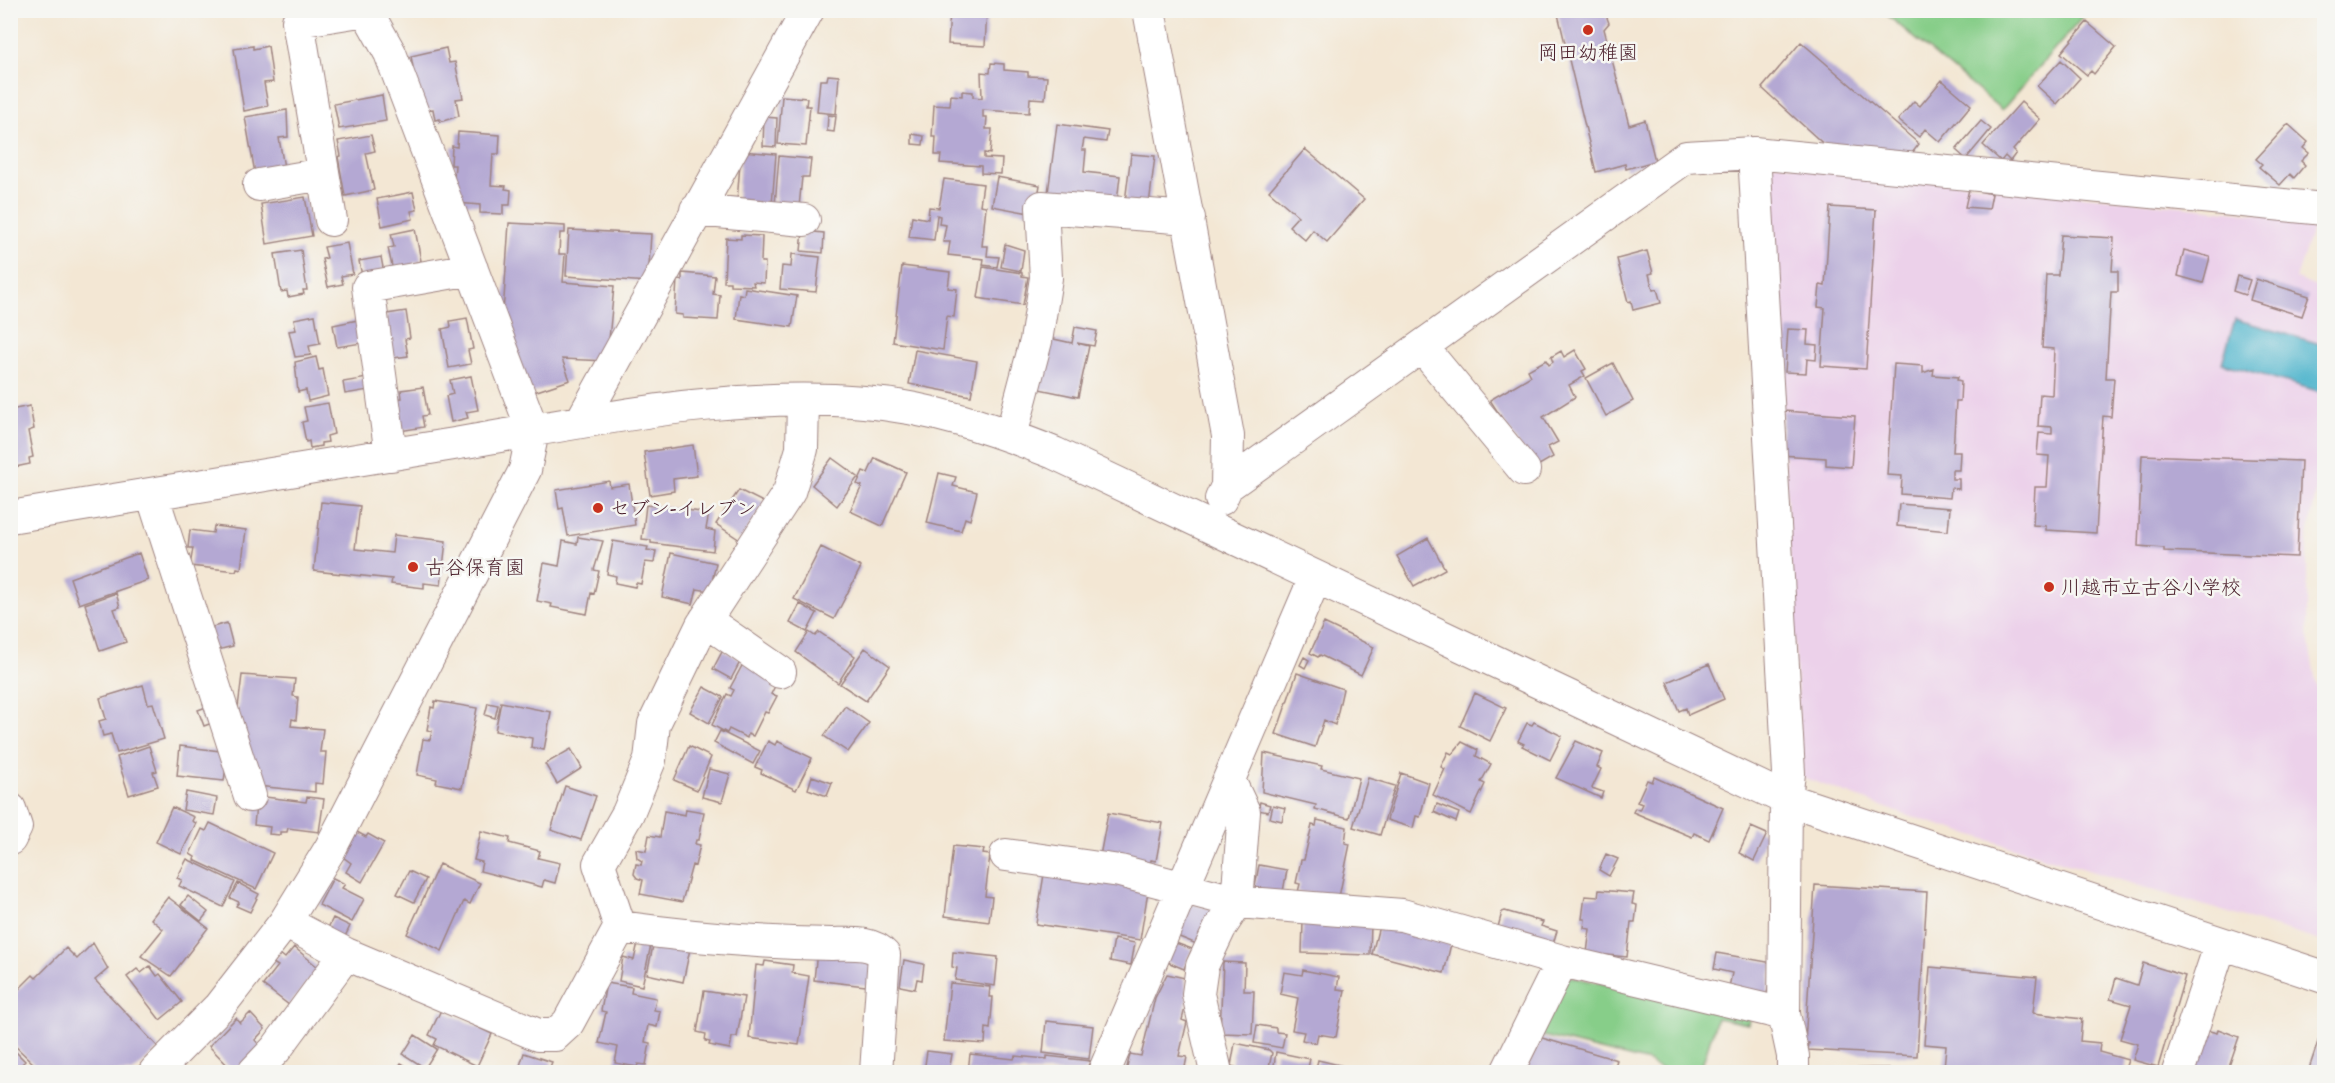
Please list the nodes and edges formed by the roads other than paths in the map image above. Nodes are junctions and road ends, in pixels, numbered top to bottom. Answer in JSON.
{"nodes":[{"id":1,"x":808,"y":10,"type":"edge"},
{"id":2,"x":1149,"y":10,"type":"edge"},
{"id":3,"x":366,"y":11,"type":"edge"},
{"id":4,"x":1754,"y":153,"type":"junction"},
{"id":5,"x":323,"y":174,"type":"junction"},
{"id":6,"x":259,"y":185,"type":"dead end"},
{"id":7,"x":2325,"y":209,"type":"edge"},
{"id":8,"x":696,"y":210,"type":"junction"},
{"id":9,"x":1188,"y":218,"type":"junction"},
{"id":10,"x":331,"y":220,"type":"dead end"},
{"id":11,"x":804,"y":220,"type":"dead end"},
{"id":12,"x":472,"y":269,"type":"junction"},
{"id":13,"x":1422,"y":347,"type":"junction"},
{"id":14,"x":803,"y":401,"type":"junction"},
{"id":15,"x":581,"y":422,"type":"junction"},
{"id":16,"x":533,"y":431,"type":"junction"},
{"id":17,"x":1011,"y":436,"type":"junction"},
{"id":18,"x":391,"y":455,"type":"junction"},
{"id":19,"x":1524,"y":470,"type":"dead end"},
{"id":20,"x":1227,"y":486,"type":"junction"},
{"id":21,"x":152,"y":494,"type":"junction"},
{"id":22,"x":10,"y":517,"type":"edge"},
{"id":23,"x":1209,"y":528,"type":"junction"},
{"id":24,"x":1315,"y":578,"type":"junction"},
{"id":25,"x":705,"y":620,"type":"junction"},
{"id":26,"x":780,"y":672,"type":"dead end"},
{"id":27,"x":1229,"y":780,"type":"junction"},
{"id":28,"x":250,"y":796,"type":"dead end"},
{"id":29,"x":1786,"y":799,"type":"junction"},
{"id":30,"x":10,"y":809,"type":"edge"},
{"id":31,"x":10,"y":839,"type":"edge"},
{"id":32,"x":1005,"y":855,"type":"dead end"},
{"id":33,"x":1184,"y":886,"type":"junction"},
{"id":34,"x":1237,"y":902,"type":"junction"},
{"id":35,"x":285,"y":922,"type":"junction"},
{"id":36,"x":620,"y":927,"type":"junction"},
{"id":37,"x":2221,"y":943,"type":"junction"},
{"id":38,"x":346,"y":954,"type":"junction"},
{"id":39,"x":1562,"y":961,"type":"junction"},
{"id":40,"x":2325,"y":977,"type":"edge"},
{"id":41,"x":1784,"y":1014,"type":"junction"},
{"id":42,"x":155,"y":1072,"type":"edge"},
{"id":43,"x":254,"y":1072,"type":"edge"},
{"id":44,"x":876,"y":1072,"type":"edge"},
{"id":45,"x":1104,"y":1072,"type":"edge"},
{"id":46,"x":1216,"y":1072,"type":"edge"},
{"id":47,"x":1507,"y":1072,"type":"edge"},
{"id":48,"x":1793,"y":1072,"type":"edge"},
{"id":49,"x":2178,"y":1072,"type":"edge"}],
"edges":[{"from":1,"to":8,"type":"street"},
{"from":2,"to":9,"type":"street"},
{"from":3,"to":5,"type":"street"},
{"from":3,"to":12,"type":"street"},
{"from":4,"to":7,"type":"street"},
{"from":4,"to":13,"type":"street"},
{"from":4,"to":29,"type":"street"},
{"from":5,"to":6,"type":"street"},
{"from":5,"to":10,"type":"street"},
{"from":8,"to":11,"type":"street"},
{"from":8,"to":15,"type":"street"},
{"from":9,"to":17,"type":"street"},
{"from":9,"to":20,"type":"street"},
{"from":12,"to":16,"type":"street"},
{"from":12,"to":18,"type":"street"},
{"from":13,"to":19,"type":"street"},
{"from":13,"to":20,"type":"street"},
{"from":14,"to":15,"type":"street"},
{"from":14,"to":17,"type":"street"},
{"from":14,"to":25,"type":"street"},
{"from":15,"to":16,"type":"street"},
{"from":16,"to":18,"type":"street"},
{"from":16,"to":35,"type":"street"},
{"from":17,"to":23,"type":"street"},
{"from":18,"to":21,"type":"street"},
{"from":20,"to":23,"type":"street"},
{"from":21,"to":22,"type":"street"},
{"from":21,"to":28,"type":"street"},
{"from":23,"to":24,"type":"street"},
{"from":24,"to":27,"type":"street"},
{"from":24,"to":29,"type":"street"},
{"from":25,"to":26,"type":"street"},
{"from":25,"to":36,"type":"street"},
{"from":27,"to":33,"type":"street"},
{"from":27,"to":34,"type":"street"},
{"from":29,"to":37,"type":"street"},
{"from":29,"to":41,"type":"street"},
{"from":30,"to":31,"type":"street"},
{"from":32,"to":33,"type":"street"},
{"from":33,"to":34,"type":"street"},
{"from":33,"to":45,"type":"street"},
{"from":34,"to":39,"type":"street"},
{"from":34,"to":46,"type":"street"},
{"from":35,"to":38,"type":"street"},
{"from":35,"to":42,"type":"street"},
{"from":36,"to":38,"type":"street"},
{"from":36,"to":44,"type":"street"},
{"from":37,"to":40,"type":"street"},
{"from":37,"to":49,"type":"street"},
{"from":38,"to":43,"type":"street"},
{"from":39,"to":41,"type":"street"},
{"from":39,"to":47,"type":"street"},
{"from":41,"to":48,"type":"street"}]}
